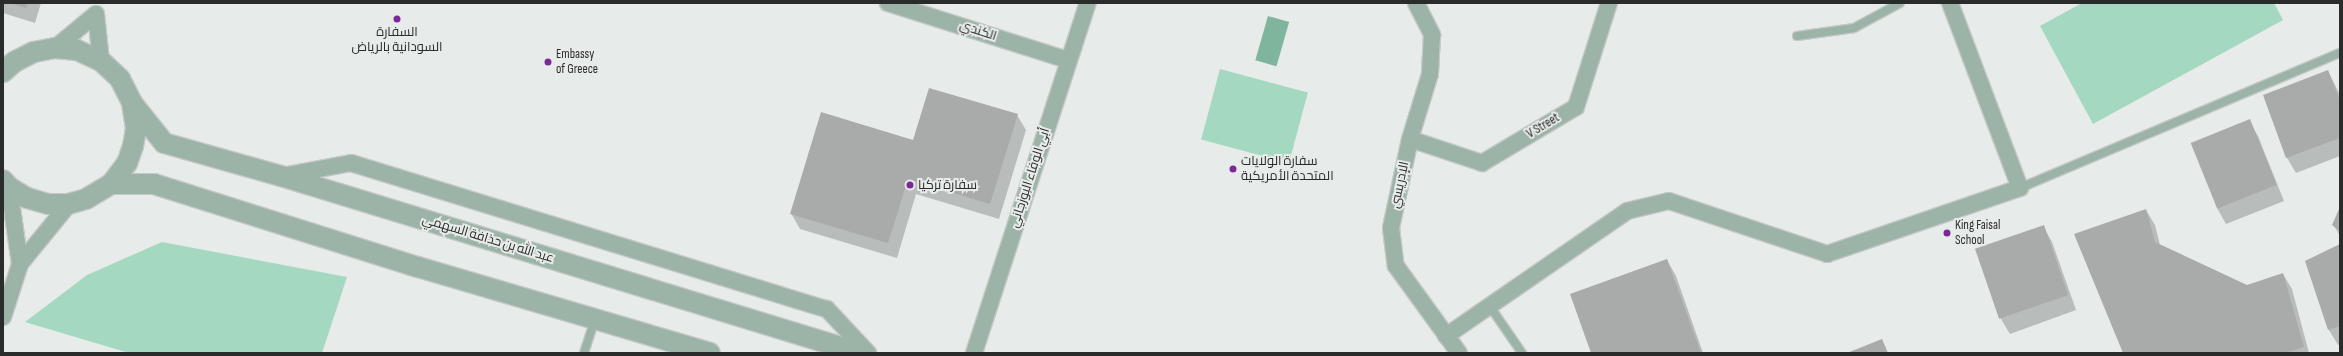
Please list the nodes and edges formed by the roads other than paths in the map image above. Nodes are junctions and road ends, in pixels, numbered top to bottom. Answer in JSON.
{"nodes":[{"id":1,"x":888,"y":3,"type":"edge"},
{"id":2,"x":1088,"y":3,"type":"edge"},
{"id":3,"x":1416,"y":3,"type":"edge"},
{"id":4,"x":1609,"y":3,"type":"edge"},
{"id":5,"x":1900,"y":3,"type":"edge"},
{"id":6,"x":1950,"y":3,"type":"edge"},
{"id":7,"x":98,"y":8,"type":"edge"},
{"id":8,"x":1796,"y":36,"type":"dead end"},
{"id":9,"x":55,"y":48,"type":"junction"},
{"id":10,"x":2340,"y":54,"type":"edge"},
{"id":11,"x":1068,"y":60,"type":"junction"},
{"id":12,"x":101,"y":61,"type":"junction"},
{"id":13,"x":7,"y":67,"type":"edge"},
{"id":14,"x":132,"y":102,"type":"junction"},
{"id":15,"x":1410,"y":139,"type":"junction"},
{"id":16,"x":281,"y":176,"type":"junction"},
{"id":17,"x":6,"y":184,"type":"edge"},
{"id":18,"x":111,"y":184,"type":"junction"},
{"id":19,"x":2020,"y":188,"type":"junction"},
{"id":20,"x":69,"y":204,"type":"junction"},
{"id":21,"x":20,"y":264,"type":"junction"},
{"id":22,"x":1489,"y":305,"type":"junction"},
{"id":23,"x":3,"y":317,"type":"edge"},
{"id":24,"x":595,"y":319,"type":"junction"},
{"id":25,"x":1446,"y":336,"type":"junction"},
{"id":26,"x":584,"y":353,"type":"edge"},
{"id":27,"x":710,"y":353,"type":"edge"},
{"id":28,"x":860,"y":353,"type":"edge"},
{"id":29,"x":868,"y":353,"type":"edge"},
{"id":30,"x":974,"y":353,"type":"edge"},
{"id":31,"x":1459,"y":353,"type":"edge"},
{"id":32,"x":1522,"y":353,"type":"edge"}],
"edges":[{"from":1,"to":11,"type":"street","name":"الكندي"},
{"from":2,"to":11,"type":"street","name":"أبي الوفاء البوزجاني"},
{"from":3,"to":15,"type":"street","name":"الإدريسي"},
{"from":4,"to":15,"type":"street","name":"V Street"},
{"from":5,"to":8,"type":"lane"},
{"from":6,"to":19,"type":"street"},
{"from":7,"to":9,"type":"street"},
{"from":7,"to":12,"type":"street"},
{"from":9,"to":12,"type":"street"},
{"from":9,"to":13,"type":"street"},
{"from":10,"to":19,"type":"lane"},
{"from":11,"to":30,"type":"street","name":"أبي الوفاء البوزجاني"},
{"from":12,"to":14,"type":"street"},
{"from":14,"to":16,"type":"street","name":"عبد الله بن حذافة السهمي"},
{"from":14,"to":18,"type":"street"},
{"from":15,"to":25,"type":"street","name":"الإدريسي"},
{"from":16,"to":28,"type":"street","name":"عبد الله بن حذافة السهمي"},
{"from":16,"to":29,"type":"street"},
{"from":17,"to":20,"type":"street"},
{"from":17,"to":21,"type":"street"},
{"from":18,"to":20,"type":"street"},
{"from":18,"to":24,"type":"street"},
{"from":19,"to":22,"type":"street"},
{"from":20,"to":21,"type":"street"},
{"from":21,"to":23,"type":"street"},
{"from":22,"to":25,"type":"street"},
{"from":22,"to":32,"type":"lane"},
{"from":24,"to":26,"type":"lane"},
{"from":24,"to":27,"type":"street"},
{"from":25,"to":31,"type":"street","name":"الإدريسي"}]}
